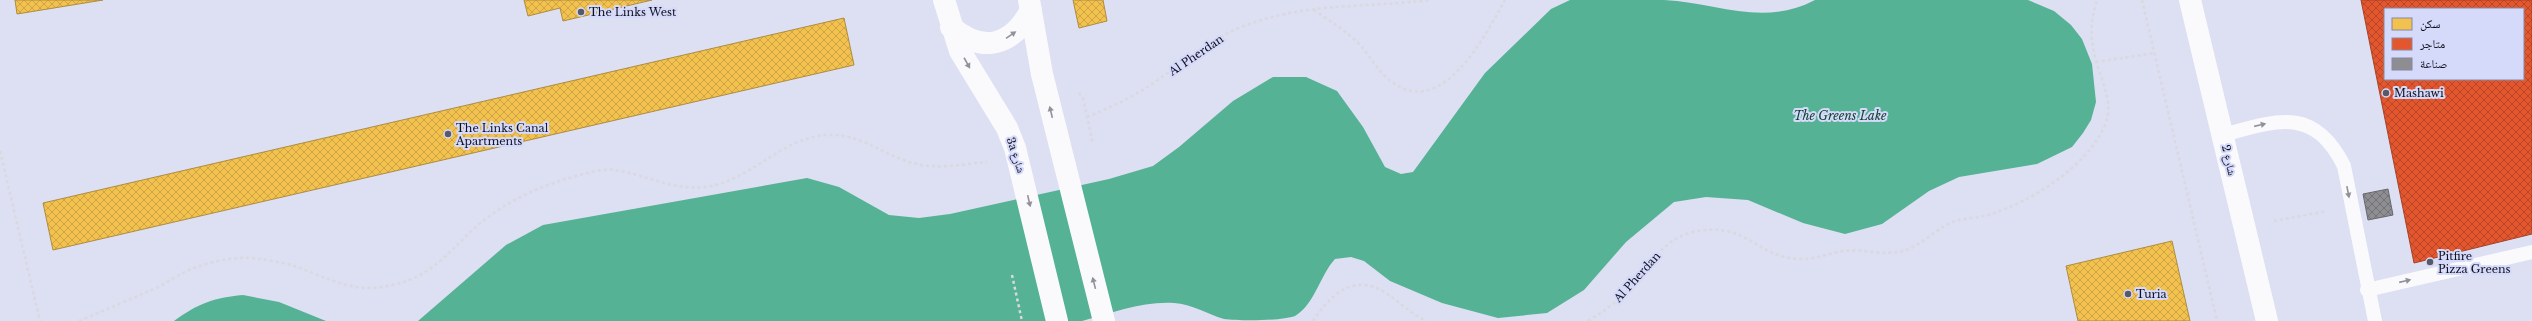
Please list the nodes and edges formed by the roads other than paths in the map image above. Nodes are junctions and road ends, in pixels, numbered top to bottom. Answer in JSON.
{"nodes":[{"id":1,"x":944,"y":0,"type":"edge"},
{"id":2,"x":2190,"y":0,"type":"edge"},
{"id":3,"x":1030,"y":5,"type":"edge"},
{"id":4,"x":951,"y":27,"type":"junction"},
{"id":5,"x":2223,"y":135,"type":"junction"},
{"id":6,"x":2532,"y":252,"type":"edge"},
{"id":7,"x":2367,"y":290,"type":"junction"},
{"id":8,"x":1057,"y":321,"type":"edge"},
{"id":9,"x":1104,"y":321,"type":"edge"},
{"id":10,"x":2267,"y":321,"type":"edge"},
{"id":11,"x":2375,"y":321,"type":"edge"}],
"edges":[{"from":1,"to":4,"type":"street","name":"3a شارع"},
{"from":2,"to":5,"type":"street","name":"شارع 2"},
{"from":4,"to":3,"type":"street","one_way":true},
{"from":9,"to":3,"type":"street","one_way":true},
{"from":4,"to":8,"type":"street","name":"3a شارع","one_way":true},
{"from":5,"to":7,"type":"lane","one_way":true},
{"from":5,"to":10,"type":"street","name":"شارع 2"},
{"from":7,"to":6,"type":"lane","one_way":true},
{"from":7,"to":11,"type":"lane"}]}
